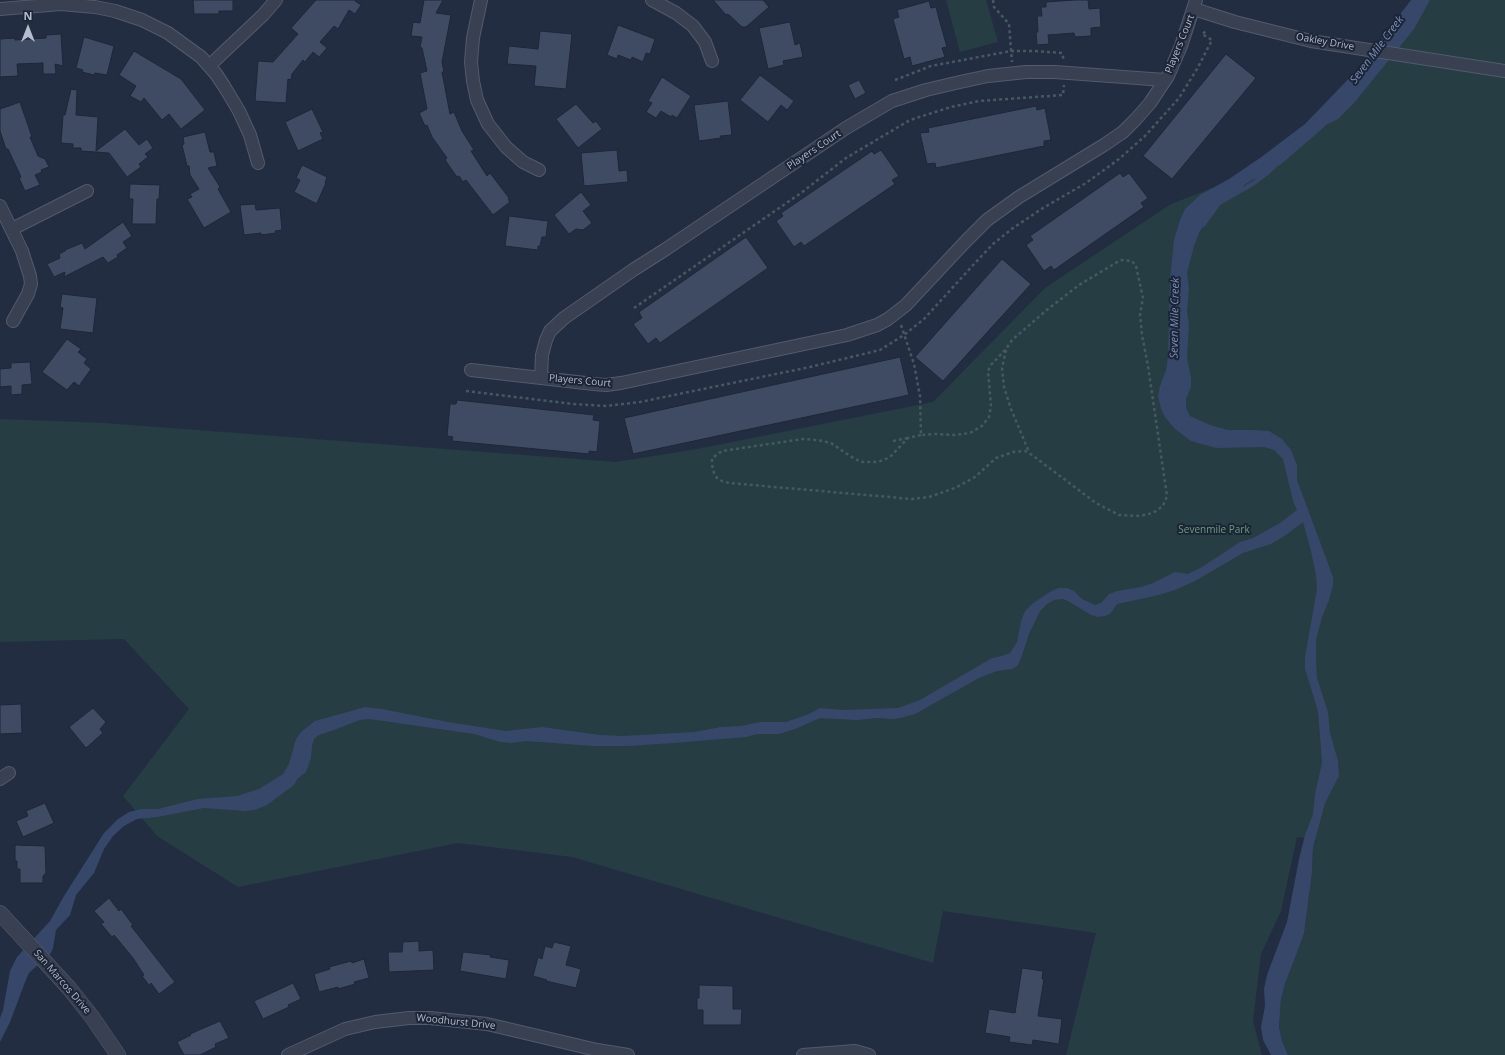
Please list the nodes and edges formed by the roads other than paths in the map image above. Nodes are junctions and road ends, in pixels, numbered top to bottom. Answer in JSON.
{"nodes":[{"id":1,"x":276,"y":0,"type":"edge"},
{"id":2,"x":481,"y":0,"type":"edge"},
{"id":3,"x":652,"y":0,"type":"edge"},
{"id":4,"x":1198,"y":3,"type":"edge"},
{"id":5,"x":96,"y":4,"type":"edge"},
{"id":6,"x":0,"y":9,"type":"edge"},
{"id":7,"x":712,"y":61,"type":"dead end"},
{"id":8,"x":209,"y":66,"type":"junction"},
{"id":9,"x":1505,"y":71,"type":"edge"},
{"id":10,"x":1165,"y":80,"type":"junction"},
{"id":11,"x":258,"y":163,"type":"dead end"},
{"id":12,"x":539,"y":170,"type":"dead end"},
{"id":13,"x":87,"y":191,"type":"dead end"},
{"id":14,"x":0,"y":206,"type":"edge"},
{"id":15,"x":12,"y":229,"type":"junction"},
{"id":16,"x":12,"y":321,"type":"dead end"},
{"id":17,"x":471,"y":370,"type":"dead end"},
{"id":18,"x":541,"y":378,"type":"junction"},
{"id":19,"x":0,"y":913,"type":"edge"},
{"id":20,"x":572,"y":1050,"type":"edge"},
{"id":21,"x":118,"y":1055,"type":"edge"},
{"id":22,"x":288,"y":1055,"type":"edge"},
{"id":23,"x":628,"y":1055,"type":"edge"},
{"id":24,"x":803,"y":1055,"type":"edge"},
{"id":25,"x":869,"y":1055,"type":"edge"}],
"edges":[{"from":1,"to":8,"type":"street"},
{"from":2,"to":12,"type":"street"},
{"from":3,"to":7,"type":"street"},
{"from":4,"to":9,"type":"street","name":"Oakley Drive"},
{"from":4,"to":10,"type":"street","name":"Players Court"},
{"from":5,"to":6,"type":"street"},
{"from":5,"to":8,"type":"street"},
{"from":8,"to":11,"type":"street"},
{"from":10,"to":18,"type":"street","name":"Players Court"},
{"from":10,"to":18,"type":"street","name":"Players Court"},
{"from":13,"to":15,"type":"street"},
{"from":14,"to":15,"type":"street"},
{"from":15,"to":16,"type":"street"},
{"from":17,"to":18,"type":"street","name":"Players Court"},
{"from":19,"to":21,"type":"street","name":"San Marcos Drive"},
{"from":20,"to":22,"type":"street","name":"Woodhurst Drive"},
{"from":20,"to":23,"type":"street","name":"Woodhurst Drive"},
{"from":24,"to":25,"type":"street"}]}
